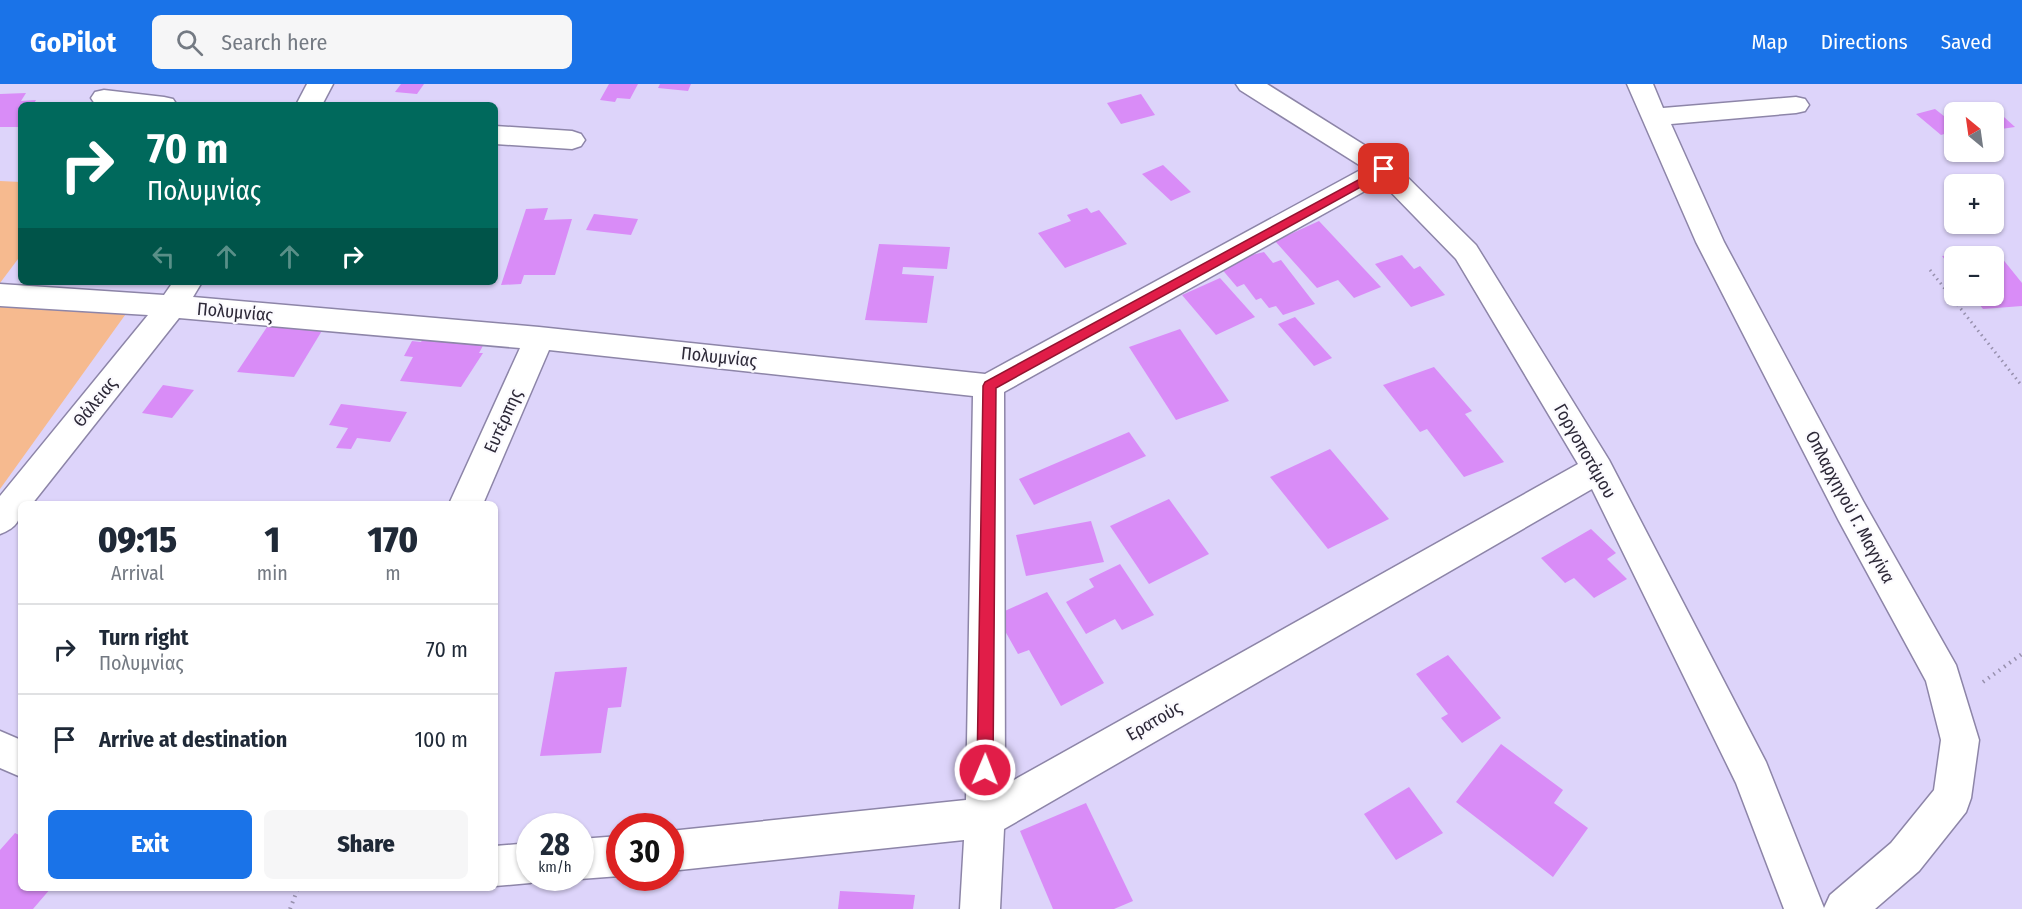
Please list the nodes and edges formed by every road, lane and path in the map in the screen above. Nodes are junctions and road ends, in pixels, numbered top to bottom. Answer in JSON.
{"nodes":[{"id":1,"x":320,"y":84,"type":"edge"},
{"id":2,"x":1249,"y":84,"type":"edge"},
{"id":3,"x":1640,"y":84,"type":"edge"},
{"id":4,"x":104,"y":98,"type":"dead end"},
{"id":5,"x":139,"y":102,"type":"edge"},
{"id":6,"x":311,"y":102,"type":"edge"},
{"id":7,"x":1796,"y":105,"type":"dead end"},
{"id":8,"x":1657,"y":117,"type":"junction"},
{"id":9,"x":498,"y":135,"type":"edge"},
{"id":10,"x":572,"y":140,"type":"dead end"},
{"id":11,"x":1384,"y":169,"type":"junction"},
{"id":12,"x":1930,"y":270,"type":"dead end"},
{"id":13,"x":180,"y":294,"type":"edge"},
{"id":14,"x":0,"y":295,"type":"edge"},
{"id":15,"x":539,"y":338,"type":"junction"},
{"id":16,"x":989,"y":386,"type":"junction"},
{"id":17,"x":2022,"y":386,"type":"edge"},
{"id":18,"x":1598,"y":469,"type":"junction"},
{"id":19,"x":467,"y":501,"type":"edge"},
{"id":20,"x":0,"y":520,"type":"edge"},
{"id":21,"x":2022,"y":654,"type":"edge"},
{"id":22,"x":1950,"y":705,"type":"junction"},
{"id":23,"x":0,"y":749,"type":"edge"},
{"id":24,"x":18,"y":758,"type":"edge"},
{"id":25,"x":985,"y":818,"type":"junction"},
{"id":26,"x":684,"y":850,"type":"edge"},
{"id":27,"x":516,"y":865,"type":"edge"},
{"id":28,"x":498,"y":867,"type":"edge"},
{"id":29,"x":297,"y":891,"type":"edge"},
{"id":30,"x":290,"y":909,"type":"edge"},
{"id":31,"x":980,"y":909,"type":"edge"},
{"id":32,"x":1804,"y":909,"type":"edge"},
{"id":33,"x":1845,"y":909,"type":"edge"}],
"edges":[{"from":1,"to":6,"type":"street"},
{"from":2,"to":11,"type":"street","name":"Γοργοποτάμου"},
{"from":3,"to":8,"type":"street","name":"Οπλαρχηγού Γ. Μαγγίνα"},
{"from":4,"to":5,"type":"street"},
{"from":7,"to":8,"type":"street"},
{"from":8,"to":22,"type":"street","name":"Οπλαρχηγού Γ. Μαγγίνα"},
{"from":9,"to":10,"type":"street"},
{"from":11,"to":16,"type":"street"},
{"from":11,"to":18,"type":"street","name":"Γοργοποτάμου"},
{"from":12,"to":17,"type":"path"},
{"from":13,"to":14,"type":"street","name":"Πολυμνίας"},
{"from":13,"to":15,"type":"street","name":"Πολυμνίας"},
{"from":13,"to":20,"type":"street","name":"Θάλειας"},
{"from":15,"to":16,"type":"street","name":"Πολυμνίας"},
{"from":15,"to":19,"type":"street","name":"Ευτέρπης"},
{"from":16,"to":25,"type":"street"},
{"from":18,"to":25,"type":"street","name":"Ερατούς"},
{"from":18,"to":32,"type":"street","name":"Γοργοποτάμου"},
{"from":21,"to":22,"type":"path"},
{"from":22,"to":33,"type":"street","name":"Οπλαρχηγού Γ. Μαγγίνα"},
{"from":23,"to":24,"type":"street"},
{"from":25,"to":26,"type":"street","name":"Ερατούς"},
{"from":25,"to":31,"type":"street"},
{"from":27,"to":28,"type":"street"},
{"from":29,"to":30,"type":"path"}]}
